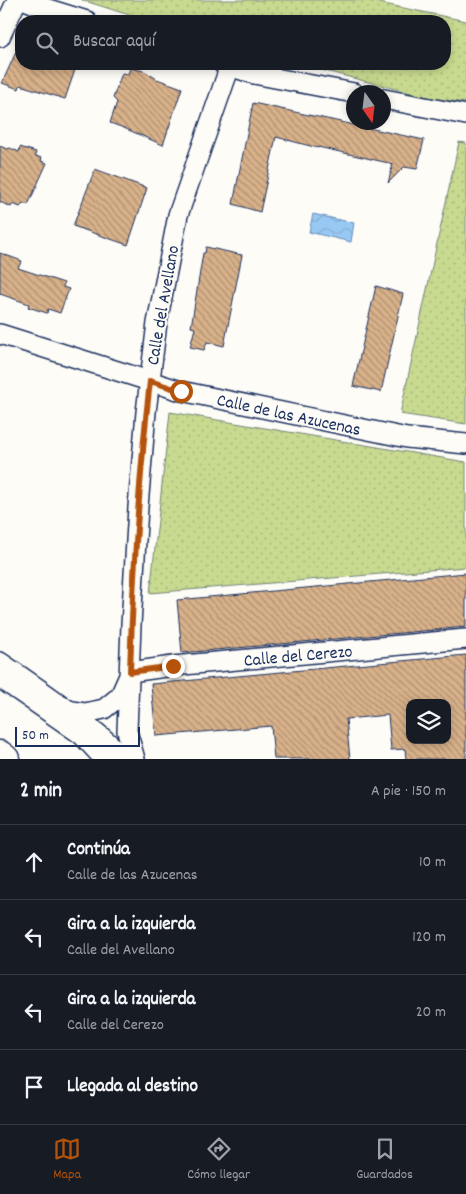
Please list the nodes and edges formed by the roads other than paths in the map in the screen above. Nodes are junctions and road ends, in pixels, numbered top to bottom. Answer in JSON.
{"nodes":[{"id":1,"x":16,"y":0,"type":"edge"},
{"id":2,"x":25,"y":0,"type":"edge"},
{"id":3,"x":68,"y":15,"type":"edge"},
{"id":4,"x":0,"y":38,"type":"edge"},
{"id":5,"x":224,"y":70,"type":"edge"},
{"id":6,"x":242,"y":70,"type":"edge"},
{"id":7,"x":346,"y":91,"type":"edge"},
{"id":8,"x":391,"y":100,"type":"edge"},
{"id":9,"x":466,"y":116,"type":"edge"},
{"id":10,"x":0,"y":334,"type":"edge"},
{"id":11,"x":150,"y":381,"type":"junction"},
{"id":12,"x":466,"y":444,"type":"edge"},
{"id":13,"x":466,"y":639,"type":"edge"},
{"id":14,"x":0,"y":662,"type":"edge"},
{"id":15,"x":130,"y":672,"type":"junction"},
{"id":16,"x":0,"y":678,"type":"edge"},
{"id":17,"x":68,"y":710,"type":"junction"},
{"id":18,"x":0,"y":755,"type":"edge"},
{"id":19,"x":5,"y":759,"type":"edge"},
{"id":20,"x":104,"y":759,"type":"edge"},
{"id":21,"x":126,"y":759,"type":"edge"},
{"id":22,"x":135,"y":759,"type":"edge"}],
"edges":[{"from":1,"to":4,"type":"street"},
{"from":2,"to":3,"type":"street"},
{"from":5,"to":11,"type":"street","name":"Calle del Avellano"},
{"from":6,"to":7,"type":"street"},
{"from":8,"to":9,"type":"street"},
{"from":10,"to":11,"type":"street","name":"Calle de las Azucenas"},
{"from":11,"to":12,"type":"street","name":"Calle de las Azucenas"},
{"from":11,"to":15,"type":"street","name":"Calle del Avellano"},
{"from":13,"to":15,"type":"street","name":"Calle del Cerezo"},
{"from":14,"to":17,"type":"street"},
{"from":15,"to":17,"type":"street"},
{"from":15,"to":22,"type":"street","name":"Calle del Avellano"},
{"from":16,"to":20,"type":"street"},
{"from":17,"to":21,"type":"street"},
{"from":18,"to":19,"type":"highway"}]}
